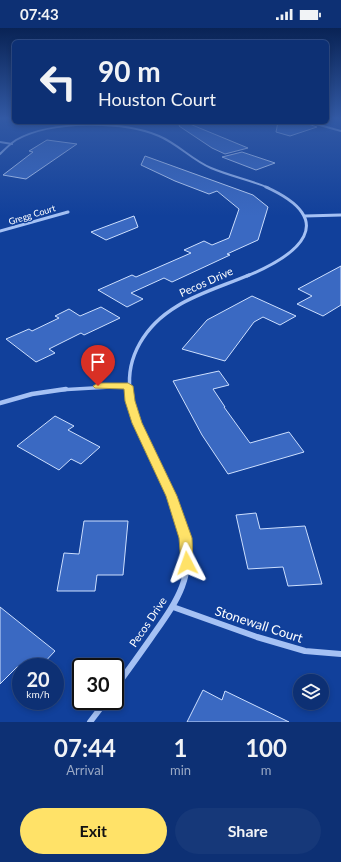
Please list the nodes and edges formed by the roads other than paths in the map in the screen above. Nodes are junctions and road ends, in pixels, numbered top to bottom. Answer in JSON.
{"nodes":[{"id":1,"x":183,"y":151,"type":"edge"},
{"id":2,"x":68,"y":212,"type":"dead end"},
{"id":3,"x":341,"y":215,"type":"edge"},
{"id":4,"x":305,"y":216,"type":"junction"},
{"id":5,"x":0,"y":231,"type":"edge"},
{"id":6,"x":128,"y":386,"type":"junction"},
{"id":7,"x":0,"y":403,"type":"edge"},
{"id":8,"x":173,"y":607,"type":"junction"},
{"id":9,"x":341,"y":654,"type":"edge"},
{"id":10,"x":124,"y":675,"type":"edge"},
{"id":11,"x":99,"y":710,"type":"edge"},
{"id":12,"x":90,"y":722,"type":"edge"}],
"edges":[{"from":1,"to":4,"type":"street"},
{"from":2,"to":5,"type":"street","name":"Gregg Court"},
{"from":3,"to":4,"type":"street"},
{"from":4,"to":6,"type":"street","name":"Pecos Drive"},
{"from":6,"to":7,"type":"street"},
{"from":6,"to":8,"type":"street","name":"Pecos Drive"},
{"from":8,"to":9,"type":"street","name":"Stonewall Court"},
{"from":8,"to":10,"type":"street","name":"Pecos Drive"},
{"from":11,"to":12,"type":"street"}]}
